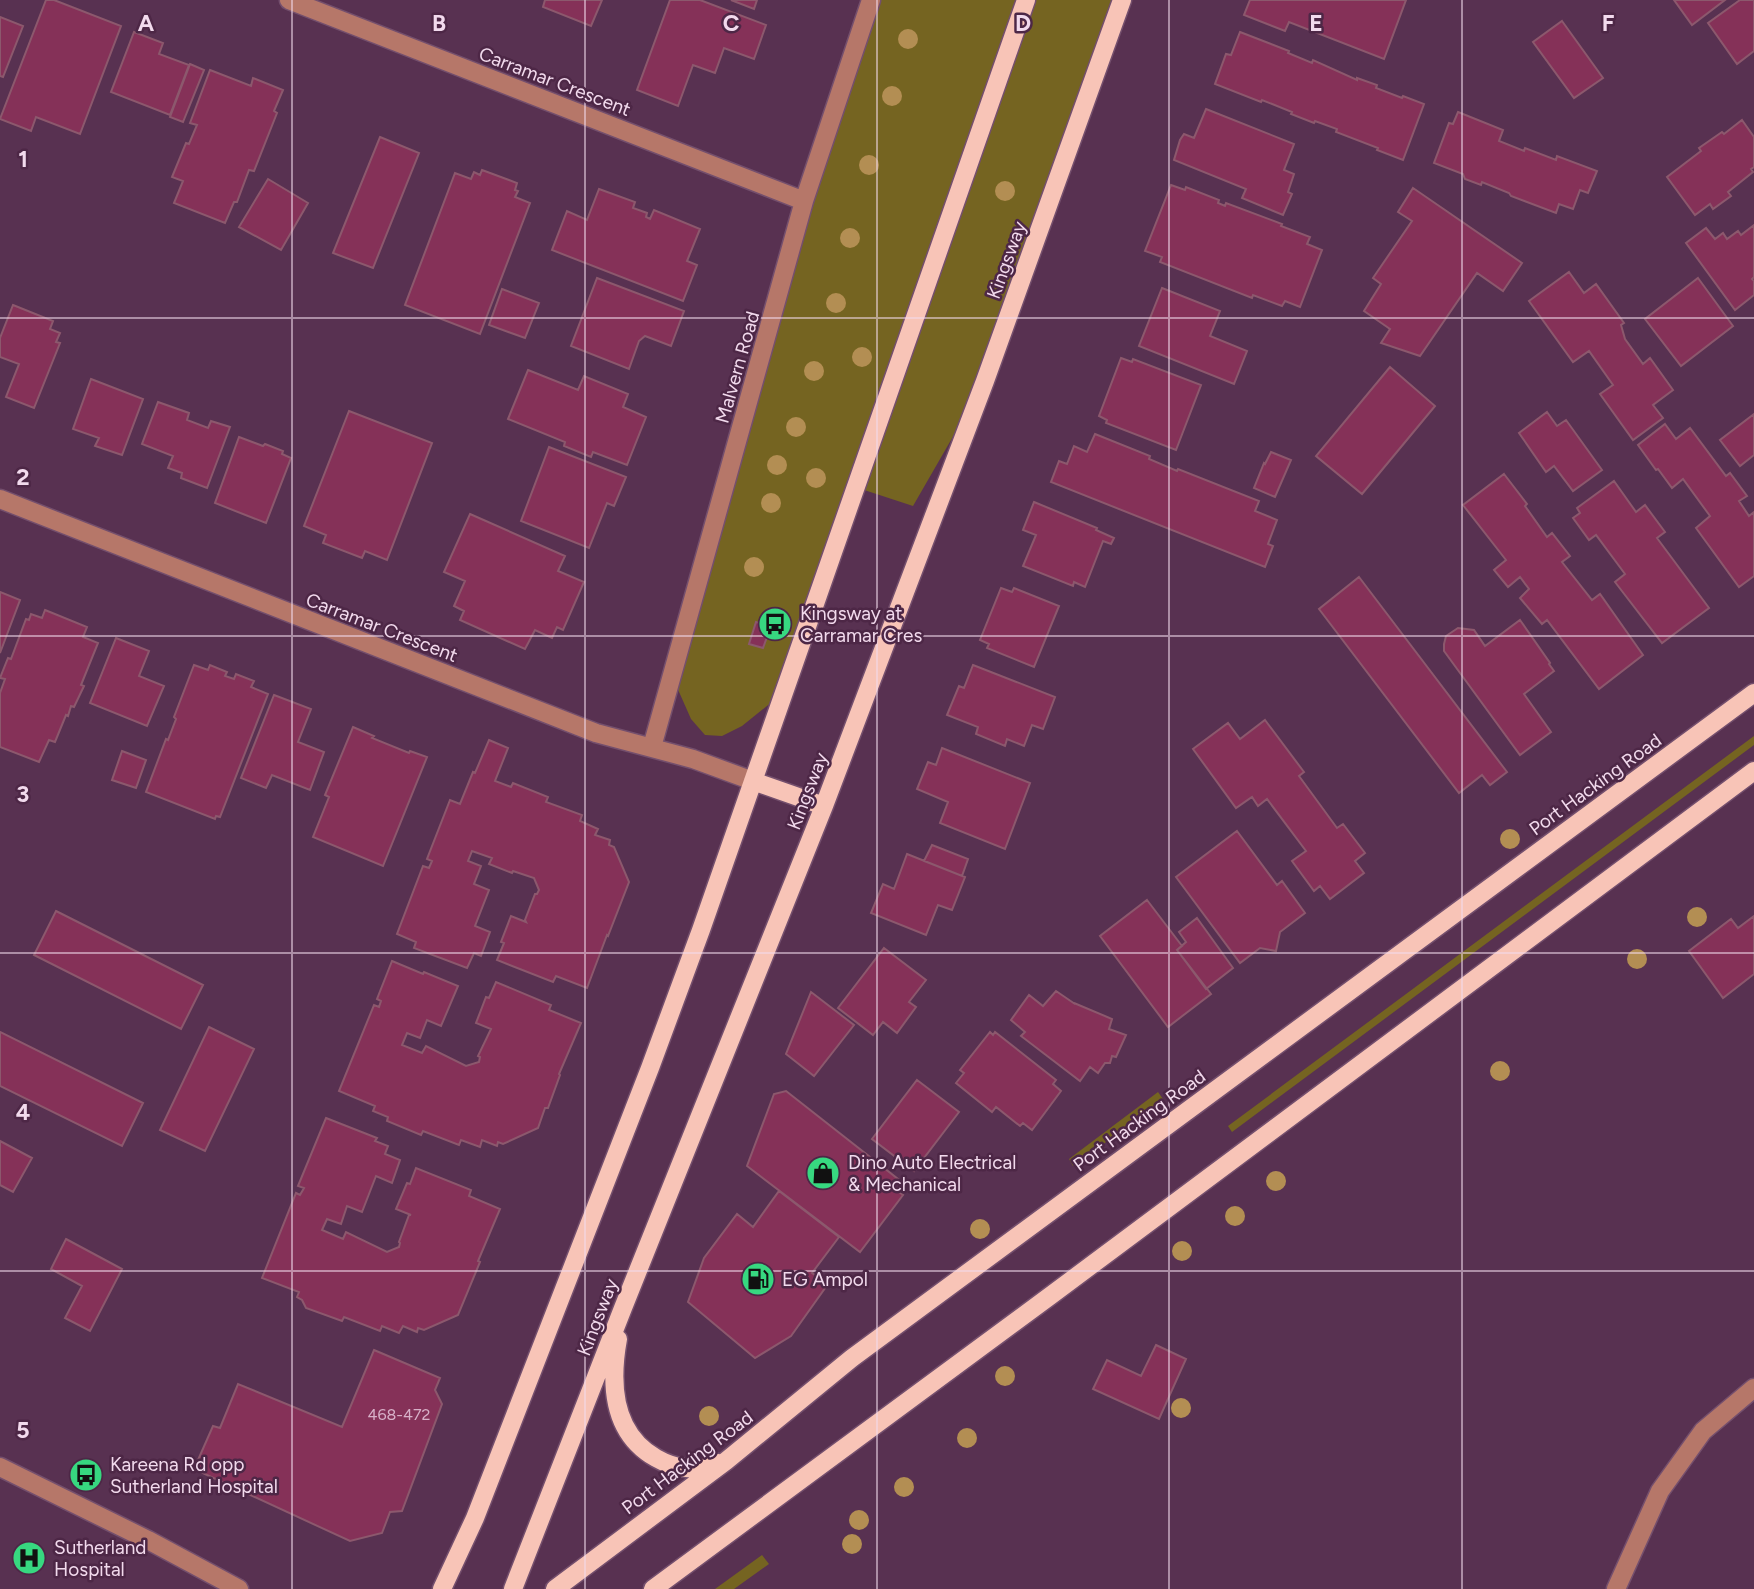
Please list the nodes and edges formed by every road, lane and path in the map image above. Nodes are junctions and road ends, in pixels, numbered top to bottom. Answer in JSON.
{"nodes":[{"id":1,"x":289,"y":0,"type":"edge"},
{"id":2,"x":871,"y":0,"type":"edge"},
{"id":3,"x":1026,"y":0,"type":"edge"},
{"id":4,"x":1122,"y":0,"type":"edge"},
{"id":5,"x":804,"y":201,"type":"junction"},
{"id":6,"x":0,"y":499,"type":"edge"},
{"id":7,"x":1754,"y":693,"type":"edge"},
{"id":8,"x":652,"y":747,"type":"junction"},
{"id":9,"x":1754,"y":771,"type":"edge"},
{"id":10,"x":753,"y":781,"type":"junction"},
{"id":11,"x":824,"y":806,"type":"junction"},
{"id":12,"x":623,"y":1308,"type":"junction"},
{"id":13,"x":1754,"y":1388,"type":"edge"},
{"id":14,"x":726,"y":1461,"type":"junction"},
{"id":15,"x":0,"y":1467,"type":"edge"},
{"id":16,"x":239,"y":1589,"type":"edge"},
{"id":17,"x":442,"y":1589,"type":"edge"},
{"id":18,"x":513,"y":1589,"type":"edge"},
{"id":19,"x":555,"y":1589,"type":"edge"},
{"id":20,"x":653,"y":1589,"type":"edge"},
{"id":21,"x":1616,"y":1589,"type":"edge"}],
"edges":[{"from":1,"to":5,"type":"street","name":"Carramar Crescent"},
{"from":2,"to":5,"type":"street","name":"Malvern Road"},
{"from":3,"to":10,"type":"main road"},
{"from":4,"to":11,"type":"main road","name":"Kingsway"},
{"from":5,"to":8,"type":"street","name":"Malvern Road"},
{"from":6,"to":8,"type":"street","name":"Carramar Crescent"},
{"from":7,"to":14,"type":"main road","name":"Port Hacking Road"},
{"from":8,"to":10,"type":"street","name":"Carramar Crescent"},
{"from":9,"to":20,"type":"main road"},
{"from":10,"to":11,"type":"main road"},
{"from":10,"to":17,"type":"main road"},
{"from":11,"to":12,"type":"main road","name":"Kingsway"},
{"from":12,"to":14,"type":"main road"},
{"from":12,"to":18,"type":"main road","name":"Kingsway"},
{"from":13,"to":21,"type":"street"},
{"from":14,"to":19,"type":"main road","name":"Port Hacking Road"},
{"from":15,"to":16,"type":"street"}]}
